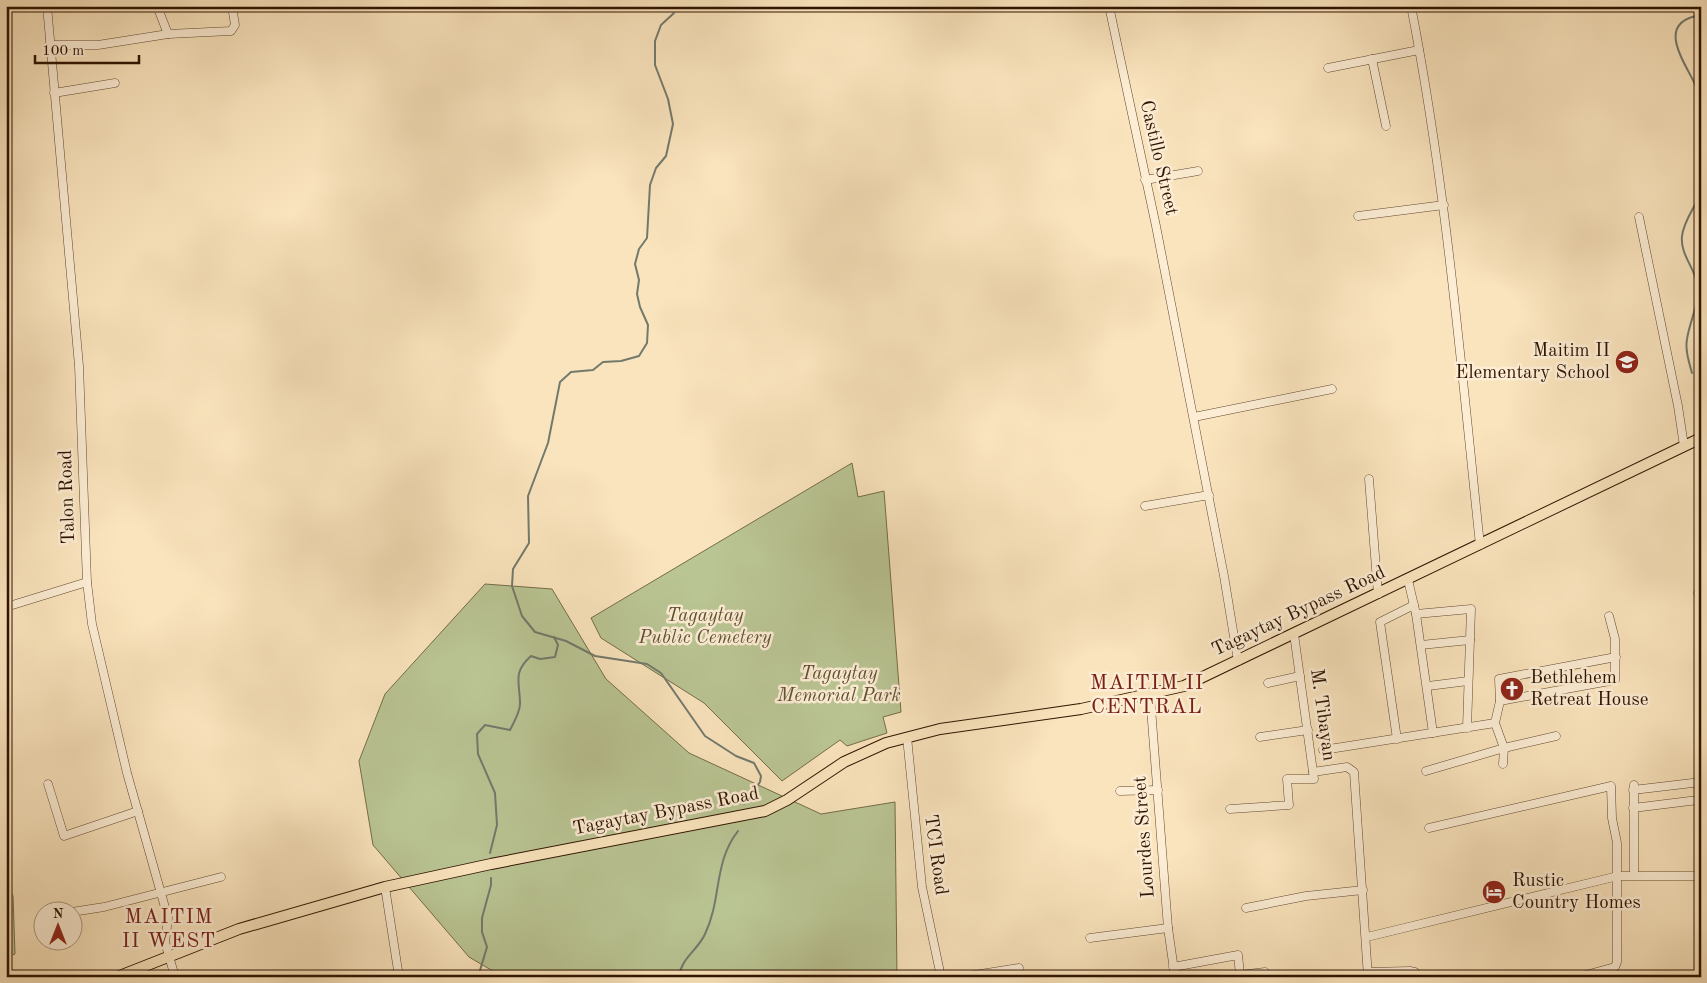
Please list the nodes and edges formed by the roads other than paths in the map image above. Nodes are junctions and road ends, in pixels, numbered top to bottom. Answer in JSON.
{"nodes":[{"id":1,"x":47,"y":6,"type":"edge"},
{"id":2,"x":157,"y":6,"type":"edge"},
{"id":3,"x":232,"y":6,"type":"edge"},
{"id":4,"x":1109,"y":6,"type":"edge"},
{"id":5,"x":1411,"y":6,"type":"edge"},
{"id":6,"x":168,"y":34,"type":"junction"},
{"id":7,"x":49,"y":45,"type":"junction"},
{"id":8,"x":1419,"y":50,"type":"junction"},
{"id":9,"x":1372,"y":59,"type":"junction"},
{"id":10,"x":1328,"y":68,"type":"dead end"},
{"id":11,"x":115,"y":83,"type":"dead end"},
{"id":12,"x":54,"y":93,"type":"junction"},
{"id":13,"x":1386,"y":126,"type":"dead end"},
{"id":14,"x":1198,"y":171,"type":"dead end"},
{"id":15,"x":1146,"y":180,"type":"junction"},
{"id":16,"x":1444,"y":205,"type":"junction"},
{"id":17,"x":1358,"y":216,"type":"dead end"},
{"id":18,"x":1639,"y":217,"type":"dead end"},
{"id":19,"x":1332,"y":389,"type":"dead end"},
{"id":20,"x":1194,"y":417,"type":"junction"},
{"id":21,"x":1701,"y":438,"type":"edge"},
{"id":22,"x":1684,"y":446,"type":"junction"},
{"id":23,"x":1369,"y":479,"type":"dead end"},
{"id":24,"x":1209,"y":496,"type":"junction"},
{"id":25,"x":1145,"y":506,"type":"dead end"},
{"id":26,"x":1480,"y":545,"type":"junction"},
{"id":27,"x":1408,"y":580,"type":"junction"},
{"id":28,"x":87,"y":582,"type":"junction"},
{"id":29,"x":1378,"y":594,"type":"junction"},
{"id":30,"x":1414,"y":605,"type":"junction"},
{"id":31,"x":6,"y":607,"type":"edge"},
{"id":32,"x":1416,"y":614,"type":"junction"},
{"id":33,"x":1609,"y":616,"type":"dead end"},
{"id":34,"x":1294,"y":634,"type":"junction"},
{"id":35,"x":1470,"y":640,"type":"junction"},
{"id":36,"x":1421,"y":646,"type":"junction"},
{"id":37,"x":1616,"y":657,"type":"junction"},
{"id":38,"x":1238,"y":661,"type":"junction"},
{"id":39,"x":1300,"y":676,"type":"junction"},
{"id":40,"x":1468,"y":681,"type":"junction"},
{"id":41,"x":1268,"y":683,"type":"dead end"},
{"id":42,"x":1428,"y":686,"type":"junction"},
{"id":43,"x":1150,"y":695,"type":"junction"},
{"id":44,"x":1500,"y":701,"type":"junction"},
{"id":45,"x":1495,"y":723,"type":"junction"},
{"id":46,"x":1467,"y":728,"type":"junction"},
{"id":47,"x":1308,"y":730,"type":"junction"},
{"id":48,"x":1433,"y":733,"type":"junction"},
{"id":49,"x":1556,"y":736,"type":"dead end"},
{"id":50,"x":906,"y":737,"type":"junction"},
{"id":51,"x":1260,"y":737,"type":"dead end"},
{"id":52,"x":1397,"y":738,"type":"junction"},
{"id":53,"x":1504,"y":748,"type":"junction"},
{"id":54,"x":1323,"y":750,"type":"dead end"},
{"id":55,"x":1503,"y":764,"type":"dead end"},
{"id":56,"x":1426,"y":771,"type":"dead end"},
{"id":57,"x":1313,"y":772,"type":"junction"},
{"id":58,"x":48,"y":784,"type":"dead end"},
{"id":59,"x":1158,"y":790,"type":"junction"},
{"id":60,"x":1120,"y":791,"type":"dead end"},
{"id":61,"x":1633,"y":808,"type":"junction"},
{"id":62,"x":1230,"y":809,"type":"dead end"},
{"id":63,"x":138,"y":811,"type":"junction"},
{"id":64,"x":1429,"y":828,"type":"dead end"},
{"id":65,"x":1634,"y":875,"type":"junction"},
{"id":66,"x":1618,"y":876,"type":"junction"},
{"id":67,"x":1701,"y":876,"type":"edge"},
{"id":68,"x":221,"y":877,"type":"dead end"},
{"id":69,"x":385,"y":887,"type":"junction"},
{"id":70,"x":1362,"y":890,"type":"junction"},
{"id":71,"x":160,"y":892,"type":"junction"},
{"id":72,"x":1246,"y":908,"type":"dead end"},
{"id":73,"x":82,"y":910,"type":"edge"},
{"id":74,"x":1168,"y":928,"type":"junction"},
{"id":75,"x":1367,"y":937,"type":"junction"},
{"id":76,"x":1090,"y":938,"type":"dead end"},
{"id":77,"x":168,"y":957,"type":"junction"},
{"id":78,"x":1173,"y":967,"type":"junction"},
{"id":79,"x":1019,"y":968,"type":"dead end"},
{"id":80,"x":1265,"y":972,"type":"dead end"},
{"id":81,"x":1368,"y":975,"type":"edge"},
{"id":82,"x":117,"y":977,"type":"edge"},
{"id":83,"x":175,"y":977,"type":"edge"},
{"id":84,"x":399,"y":977,"type":"edge"},
{"id":85,"x":941,"y":977,"type":"edge"},
{"id":86,"x":962,"y":977,"type":"edge"},
{"id":87,"x":1175,"y":977,"type":"edge"},
{"id":88,"x":1418,"y":977,"type":"edge"},
{"id":89,"x":1578,"y":977,"type":"edge"}],
"edges":[{"from":1,"to":7,"type":"street","name":"Talon Road"},
{"from":2,"to":6,"type":"street"},
{"from":3,"to":6,"type":"street"},
{"from":4,"to":15,"type":"street","name":"Castillo Street"},
{"from":5,"to":8,"type":"street"},
{"from":6,"to":7,"type":"street"},
{"from":7,"to":12,"type":"street","name":"Talon Road"},
{"from":8,"to":9,"type":"street"},
{"from":8,"to":16,"type":"street"},
{"from":9,"to":10,"type":"street"},
{"from":9,"to":13,"type":"street"},
{"from":11,"to":12,"type":"street"},
{"from":12,"to":28,"type":"street","name":"Talon Road"},
{"from":14,"to":15,"type":"street"},
{"from":15,"to":20,"type":"street","name":"Castillo Street"},
{"from":16,"to":17,"type":"street"},
{"from":16,"to":26,"type":"street"},
{"from":18,"to":22,"type":"street"},
{"from":19,"to":20,"type":"street"},
{"from":20,"to":24,"type":"street","name":"Castillo Street"},
{"from":21,"to":22,"type":"main road","name":"Tagaytay Bypass Road"},
{"from":22,"to":26,"type":"main road","name":"Tagaytay Bypass Road"},
{"from":23,"to":29,"type":"street"},
{"from":24,"to":25,"type":"street"},
{"from":24,"to":38,"type":"street","name":"Castillo Street"},
{"from":26,"to":27,"type":"main road","name":"Tagaytay Bypass Road"},
{"from":27,"to":29,"type":"main road","name":"Tagaytay Bypass Road"},
{"from":27,"to":30,"type":"street"},
{"from":28,"to":31,"type":"street"},
{"from":28,"to":63,"type":"street","name":"Talon Road"},
{"from":29,"to":34,"type":"main road","name":"Tagaytay Bypass Road"},
{"from":30,"to":32,"type":"street"},
{"from":30,"to":52,"type":"street"},
{"from":32,"to":35,"type":"street"},
{"from":32,"to":36,"type":"street"},
{"from":33,"to":37,"type":"street"},
{"from":34,"to":38,"type":"main road","name":"Tagaytay Bypass Road"},
{"from":34,"to":39,"type":"street","name":"M. Tibayan"},
{"from":35,"to":36,"type":"street"},
{"from":35,"to":40,"type":"street"},
{"from":36,"to":42,"type":"street"},
{"from":37,"to":44,"type":"street"},
{"from":37,"to":44,"type":"street"},
{"from":38,"to":43,"type":"main road","name":"Tagaytay Bypass Road"},
{"from":39,"to":41,"type":"street"},
{"from":39,"to":47,"type":"street","name":"M. Tibayan"},
{"from":40,"to":42,"type":"street"},
{"from":40,"to":46,"type":"street"},
{"from":42,"to":48,"type":"street"},
{"from":43,"to":50,"type":"main road","name":"Tagaytay Bypass Road"},
{"from":43,"to":59,"type":"street","name":"Lourdes Street"},
{"from":44,"to":45,"type":"street"},
{"from":45,"to":46,"type":"street"},
{"from":45,"to":53,"type":"street"},
{"from":46,"to":48,"type":"street"},
{"from":47,"to":51,"type":"street"},
{"from":47,"to":57,"type":"street","name":"M. Tibayan"},
{"from":48,"to":52,"type":"street"},
{"from":49,"to":53,"type":"street"},
{"from":50,"to":69,"type":"main road","name":"Tagaytay Bypass Road"},
{"from":50,"to":85,"type":"street","name":"TCI Road"},
{"from":52,"to":54,"type":"street"},
{"from":53,"to":55,"type":"street"},
{"from":53,"to":56,"type":"street"},
{"from":57,"to":62,"type":"street","name":"M. Tibayan"},
{"from":57,"to":70,"type":"street"},
{"from":58,"to":63,"type":"street"},
{"from":59,"to":60,"type":"street"},
{"from":59,"to":74,"type":"street","name":"Lourdes Street"},
{"from":61,"to":61,"type":"street"},
{"from":61,"to":65,"type":"street"},
{"from":63,"to":71,"type":"street","name":"Talon Road"},
{"from":64,"to":66,"type":"street"},
{"from":65,"to":66,"type":"street"},
{"from":65,"to":67,"type":"street"},
{"from":66,"to":75,"type":"street"},
{"from":66,"to":89,"type":"street"},
{"from":68,"to":71,"type":"street"},
{"from":69,"to":77,"type":"main road","name":"Tagaytay Bypass Road"},
{"from":69,"to":84,"type":"street"},
{"from":70,"to":72,"type":"street"},
{"from":70,"to":75,"type":"street"},
{"from":71,"to":73,"type":"street"},
{"from":71,"to":77,"type":"street","name":"Talon Road"},
{"from":74,"to":76,"type":"street"},
{"from":74,"to":78,"type":"street","name":"Lourdes Street"},
{"from":75,"to":81,"type":"street"},
{"from":77,"to":82,"type":"main road","name":"Tagaytay Bypass Road"},
{"from":77,"to":83,"type":"street","name":"Talon Road"},
{"from":78,"to":80,"type":"street"},
{"from":78,"to":87,"type":"street","name":"Lourdes Street"},
{"from":79,"to":86,"type":"street"},
{"from":81,"to":88,"type":"street"}]}
